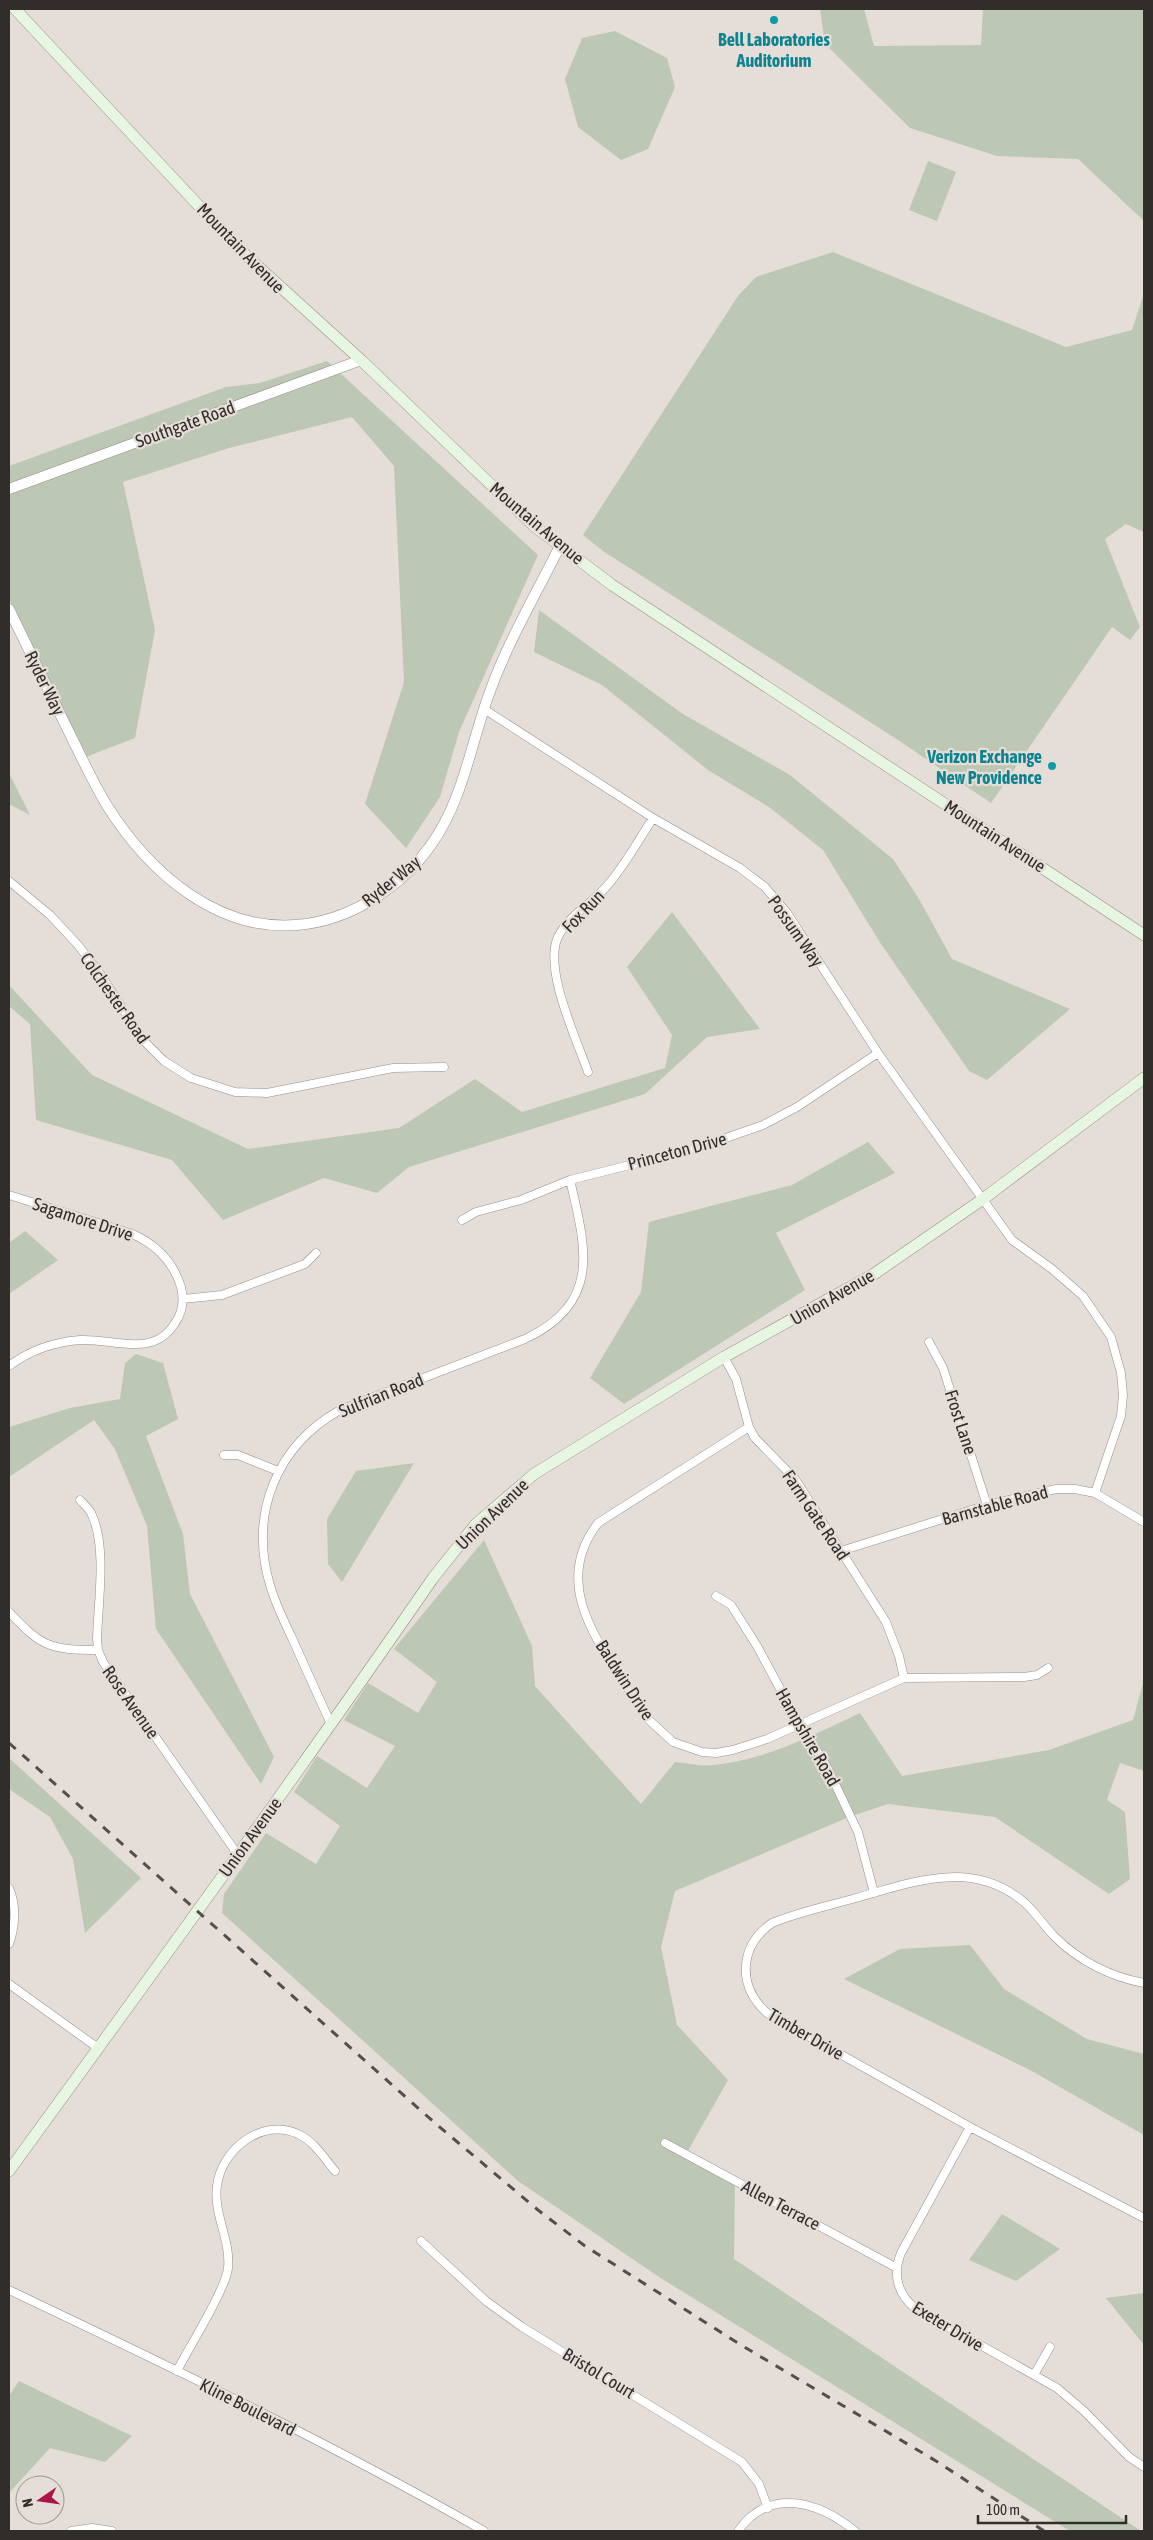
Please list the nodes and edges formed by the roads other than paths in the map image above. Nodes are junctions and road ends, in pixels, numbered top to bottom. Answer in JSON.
{"nodes":[{"id":1,"x":15,"y":9,"type":"edge"},
{"id":2,"x":361,"y":360,"type":"junction"},
{"id":3,"x":9,"y":489,"type":"edge"},
{"id":4,"x":560,"y":546,"type":"junction"},
{"id":5,"x":9,"y":609,"type":"edge"},
{"id":6,"x":484,"y":709,"type":"junction"},
{"id":7,"x":653,"y":818,"type":"junction"},
{"id":8,"x":9,"y":881,"type":"edge"},
{"id":9,"x":1144,"y":935,"type":"edge"},
{"id":10,"x":878,"y":1053,"type":"junction"},
{"id":11,"x":444,"y":1067,"type":"dead end"},
{"id":12,"x":588,"y":1072,"type":"dead end"},
{"id":13,"x":1142,"y":1082,"type":"edge"},
{"id":14,"x":570,"y":1180,"type":"junction"},
{"id":15,"x":9,"y":1195,"type":"edge"},
{"id":16,"x":983,"y":1199,"type":"junction"},
{"id":17,"x":462,"y":1220,"type":"dead end"},
{"id":18,"x":316,"y":1253,"type":"dead end"},
{"id":19,"x":183,"y":1299,"type":"junction"},
{"id":20,"x":929,"y":1342,"type":"dead end"},
{"id":21,"x":724,"y":1357,"type":"junction"},
{"id":22,"x":9,"y":1366,"type":"edge"},
{"id":23,"x":749,"y":1427,"type":"junction"},
{"id":24,"x":224,"y":1454,"type":"dead end"},
{"id":25,"x":278,"y":1471,"type":"junction"},
{"id":26,"x":1095,"y":1493,"type":"junction"},
{"id":27,"x":80,"y":1500,"type":"dead end"},
{"id":28,"x":987,"y":1505,"type":"junction"},
{"id":29,"x":1144,"y":1522,"type":"edge"},
{"id":30,"x":841,"y":1551,"type":"junction"},
{"id":31,"x":716,"y":1596,"type":"dead end"},
{"id":32,"x":9,"y":1612,"type":"edge"},
{"id":33,"x":98,"y":1650,"type":"junction"},
{"id":34,"x":1048,"y":1668,"type":"dead end"},
{"id":35,"x":904,"y":1678,"type":"junction"},
{"id":36,"x":331,"y":1724,"type":"junction"},
{"id":37,"x":799,"y":1724,"type":"junction"},
{"id":38,"x":238,"y":1856,"type":"junction"},
{"id":39,"x":9,"y":1888,"type":"edge"},
{"id":40,"x":874,"y":1893,"type":"junction"},
{"id":41,"x":9,"y":1944,"type":"edge"},
{"id":42,"x":1144,"y":1983,"type":"edge"},
{"id":43,"x":9,"y":1984,"type":"edge"},
{"id":44,"x":98,"y":2048,"type":"junction"},
{"id":45,"x":970,"y":2127,"type":"junction"},
{"id":46,"x":665,"y":2143,"type":"dead end"},
{"id":47,"x":9,"y":2171,"type":"edge"},
{"id":48,"x":335,"y":2171,"type":"dead end"},
{"id":49,"x":1144,"y":2218,"type":"edge"},
{"id":50,"x":421,"y":2241,"type":"dead end"},
{"id":51,"x":897,"y":2268,"type":"junction"},
{"id":52,"x":9,"y":2290,"type":"edge"},
{"id":53,"x":1050,"y":2347,"type":"dead end"},
{"id":54,"x":177,"y":2371,"type":"junction"},
{"id":55,"x":1034,"y":2375,"type":"junction"},
{"id":56,"x":1144,"y":2467,"type":"edge"},
{"id":57,"x":768,"y":2508,"type":"junction"},
{"id":58,"x":71,"y":2531,"type":"edge"},
{"id":59,"x":112,"y":2531,"type":"edge"},
{"id":60,"x":484,"y":2531,"type":"edge"},
{"id":61,"x":738,"y":2531,"type":"edge"},
{"id":62,"x":855,"y":2531,"type":"edge"}],
"edges":[{"from":1,"to":2,"type":"main road","name":"Mountain Avenue"},
{"from":2,"to":3,"type":"street","name":"Southgate Road"},
{"from":2,"to":4,"type":"main road","name":"Mountain Avenue"},
{"from":4,"to":6,"type":"street","name":"Ryder Way"},
{"from":4,"to":9,"type":"main road","name":"Mountain Avenue"},
{"from":5,"to":6,"type":"street","name":"Ryder Way"},
{"from":6,"to":7,"type":"street","name":"Possum Way"},
{"from":7,"to":10,"type":"street","name":"Possum Way"},
{"from":7,"to":12,"type":"street","name":"Fox Run"},
{"from":8,"to":11,"type":"street","name":"Colchester Road"},
{"from":10,"to":14,"type":"street","name":"Princeton Drive"},
{"from":10,"to":16,"type":"street","name":"Possum Way"},
{"from":13,"to":16,"type":"main road","name":"Union Avenue"},
{"from":14,"to":17,"type":"street","name":"Princeton Drive"},
{"from":14,"to":25,"type":"street","name":"Sulfrian Road"},
{"from":15,"to":19,"type":"street","name":"Sagamore Drive"},
{"from":16,"to":21,"type":"main road","name":"Union Avenue"},
{"from":16,"to":26,"type":"street","name":"Possum Way"},
{"from":18,"to":19,"type":"street"},
{"from":19,"to":22,"type":"street"},
{"from":20,"to":28,"type":"street","name":"Frost Lane"},
{"from":21,"to":23,"type":"street","name":"Farm Gate Road"},
{"from":21,"to":36,"type":"main road","name":"Union Avenue"},
{"from":23,"to":30,"type":"street","name":"Farm Gate Road"},
{"from":23,"to":37,"type":"street","name":"Baldwin Drive"},
{"from":24,"to":25,"type":"street"},
{"from":25,"to":36,"type":"street","name":"Sulfrian Road"},
{"from":26,"to":28,"type":"street","name":"Barnstable Road"},
{"from":26,"to":29,"type":"street","name":"Barnstable Road"},
{"from":27,"to":33,"type":"street","name":"Rose Avenue"},
{"from":28,"to":30,"type":"street","name":"Barnstable Road"},
{"from":30,"to":35,"type":"street","name":"Farm Gate Road"},
{"from":31,"to":37,"type":"street","name":"Hampshire Road"},
{"from":32,"to":33,"type":"street"},
{"from":33,"to":38,"type":"street","name":"Rose Avenue"},
{"from":34,"to":35,"type":"street","name":"Baldwin Drive"},
{"from":35,"to":37,"type":"street","name":"Baldwin Drive"},
{"from":36,"to":38,"type":"main road","name":"Union Avenue"},
{"from":37,"to":40,"type":"street","name":"Hampshire Road"},
{"from":38,"to":44,"type":"main road","name":"Union Avenue"},
{"from":39,"to":41,"type":"street"},
{"from":40,"to":42,"type":"street","name":"Timber Drive"},
{"from":40,"to":45,"type":"street","name":"Timber Drive"},
{"from":43,"to":44,"type":"street"},
{"from":44,"to":47,"type":"main road","name":"Union Avenue"},
{"from":45,"to":49,"type":"street","name":"Timber Drive"},
{"from":45,"to":51,"type":"street","name":"Exeter Drive"},
{"from":46,"to":51,"type":"street","name":"Allen Terrace"},
{"from":48,"to":54,"type":"street"},
{"from":50,"to":57,"type":"street","name":"Bristol Court"},
{"from":51,"to":55,"type":"street","name":"Exeter Drive"},
{"from":52,"to":54,"type":"street","name":"Kline Boulevard"},
{"from":53,"to":55,"type":"street"},
{"from":54,"to":60,"type":"street","name":"Kline Boulevard"},
{"from":55,"to":56,"type":"street","name":"Exeter Drive"},
{"from":57,"to":61,"type":"street"},
{"from":57,"to":62,"type":"street"},
{"from":58,"to":59,"type":"street"}]}
